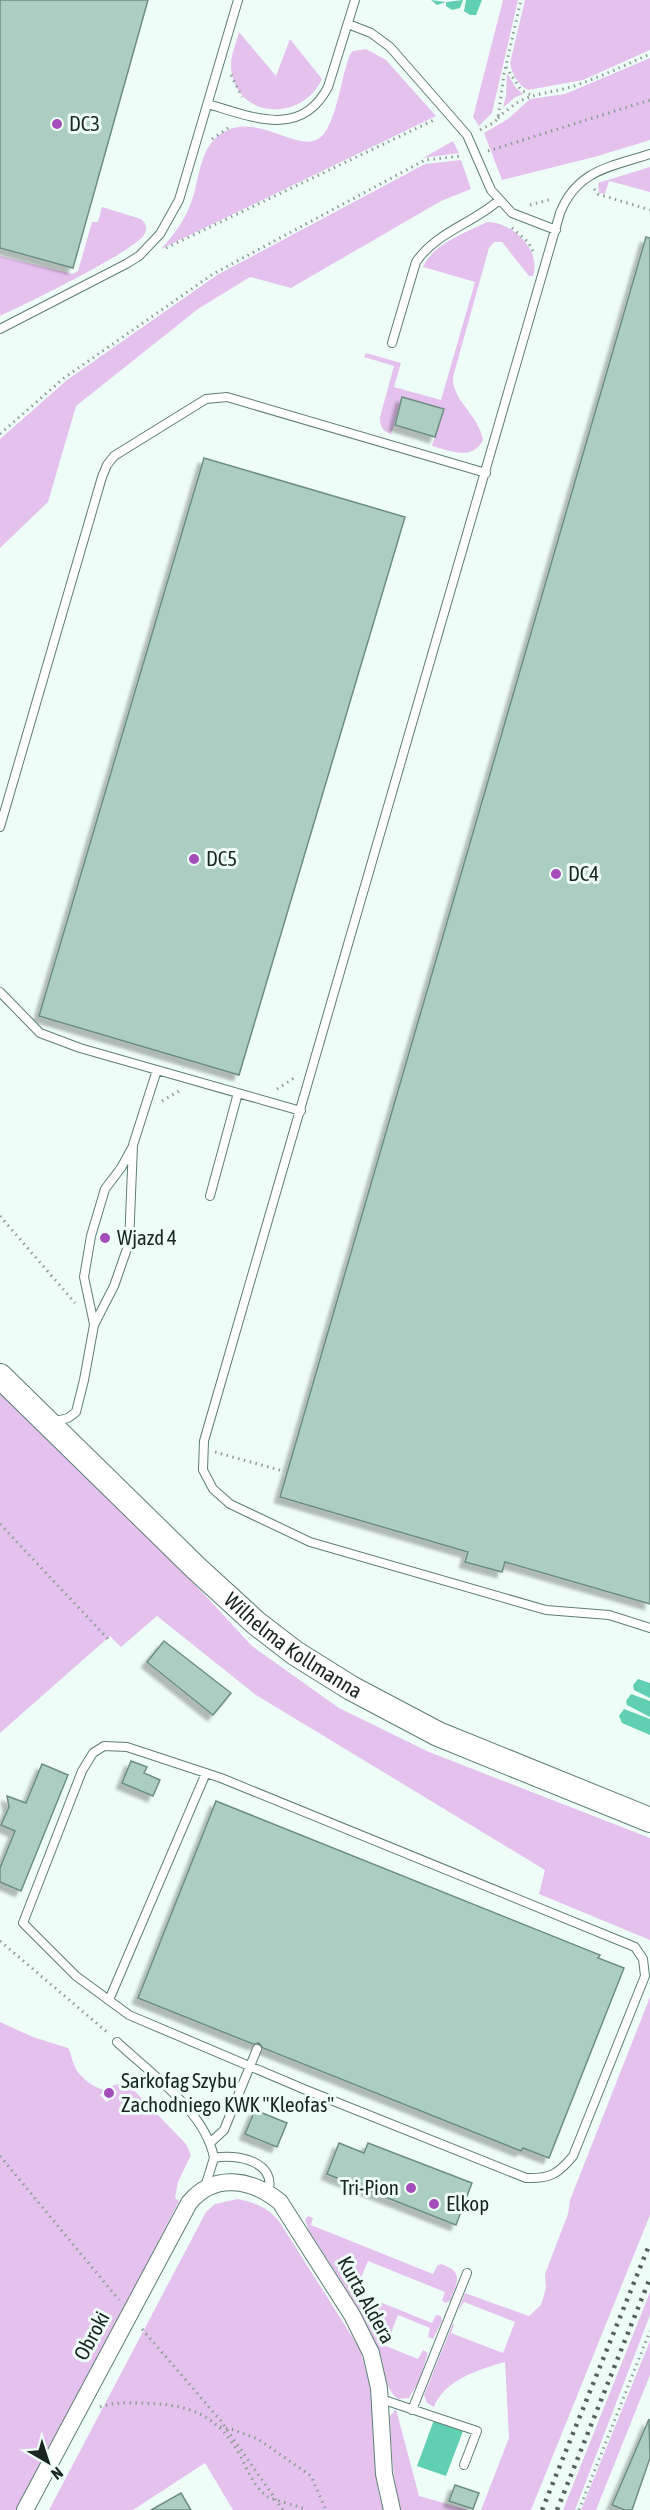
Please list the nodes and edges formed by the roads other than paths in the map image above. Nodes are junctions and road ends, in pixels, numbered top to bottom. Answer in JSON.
{"nodes":[{"id":1,"x":237,"y":0,"type":"edge"},
{"id":2,"x":355,"y":0,"type":"edge"},
{"id":3,"x":348,"y":24,"type":"junction"},
{"id":4,"x":208,"y":104,"type":"junction"},
{"id":5,"x":650,"y":154,"type":"edge"},
{"id":6,"x":499,"y":200,"type":"junction"},
{"id":7,"x":556,"y":230,"type":"junction"},
{"id":8,"x":0,"y":329,"type":"edge"},
{"id":9,"x":392,"y":343,"type":"dead end"},
{"id":10,"x":486,"y":473,"type":"junction"},
{"id":11,"x":0,"y":827,"type":"edge"},
{"id":12,"x":0,"y":992,"type":"edge"},
{"id":13,"x":157,"y":1070,"type":"junction"},
{"id":14,"x":238,"y":1093,"type":"junction"},
{"id":15,"x":301,"y":1111,"type":"junction"},
{"id":16,"x":134,"y":1145,"type":"junction"},
{"id":17,"x":210,"y":1196,"type":"dead end"},
{"id":18,"x":94,"y":1325,"type":"junction"},
{"id":19,"x":0,"y":1376,"type":"edge"},
{"id":20,"x":48,"y":1424,"type":"junction"},
{"id":21,"x":650,"y":1628,"type":"edge"},
{"id":22,"x":206,"y":1773,"type":"junction"},
{"id":23,"x":650,"y":1820,"type":"edge"},
{"id":24,"x":109,"y":2000,"type":"junction"},
{"id":25,"x":117,"y":2042,"type":"road end"},
{"id":26,"x":257,"y":2049,"type":"dead end"},
{"id":27,"x":250,"y":2066,"type":"junction"},
{"id":28,"x":211,"y":2142,"type":"junction"},
{"id":29,"x":214,"y":2158,"type":"junction"},
{"id":30,"x":205,"y":2187,"type":"junction"},
{"id":31,"x":268,"y":2193,"type":"junction"},
{"id":32,"x":467,"y":2273,"type":"dead end"},
{"id":33,"x":381,"y":2399,"type":"junction"},
{"id":34,"x":412,"y":2410,"type":"junction"},
{"id":35,"x":464,"y":2465,"type":"dead end"},
{"id":36,"x":25,"y":2510,"type":"edge"},
{"id":37,"x":392,"y":2510,"type":"edge"}],
"edges":[{"from":1,"to":4,"type":"lane"},
{"from":2,"to":3,"type":"lane"},
{"from":3,"to":4,"type":"lane"},
{"from":3,"to":6,"type":"lane"},
{"from":4,"to":8,"type":"lane"},
{"from":5,"to":7,"type":"lane"},
{"from":6,"to":7,"type":"lane"},
{"from":6,"to":9,"type":"lane"},
{"from":7,"to":10,"type":"lane"},
{"from":10,"to":11,"type":"lane"},
{"from":10,"to":15,"type":"lane"},
{"from":12,"to":13,"type":"lane"},
{"from":13,"to":14,"type":"lane"},
{"from":13,"to":16,"type":"lane"},
{"from":14,"to":15,"type":"lane"},
{"from":14,"to":17,"type":"lane"},
{"from":15,"to":21,"type":"lane"},
{"from":16,"to":18,"type":"lane"},
{"from":16,"to":18,"type":"lane"},
{"from":18,"to":20,"type":"lane"},
{"from":19,"to":20,"type":"street","name":"Wilhelma Kollmanna"},
{"from":20,"to":23,"type":"street","name":"Wilhelma Kollmanna"},
{"from":22,"to":24,"type":"lane"},
{"from":22,"to":24,"type":"lane"},
{"from":22,"to":27,"type":"lane"},
{"from":24,"to":27,"type":"lane"},
{"from":25,"to":28,"type":"lane"},
{"from":26,"to":27,"type":"lane"},
{"from":27,"to":28,"type":"lane"},
{"from":28,"to":29,"type":"lane"},
{"from":29,"to":30,"type":"lane"},
{"from":29,"to":31,"type":"lane"},
{"from":30,"to":31,"type":"street","name":"Kurta Aldera"},
{"from":30,"to":36,"type":"street","name":"Obroki"},
{"from":31,"to":33,"type":"street","name":"Kurta Aldera"},
{"from":32,"to":34,"type":"lane"},
{"from":33,"to":34,"type":"lane"},
{"from":33,"to":37,"type":"street","name":"Kurta Aldera"},
{"from":34,"to":35,"type":"lane"}]}
